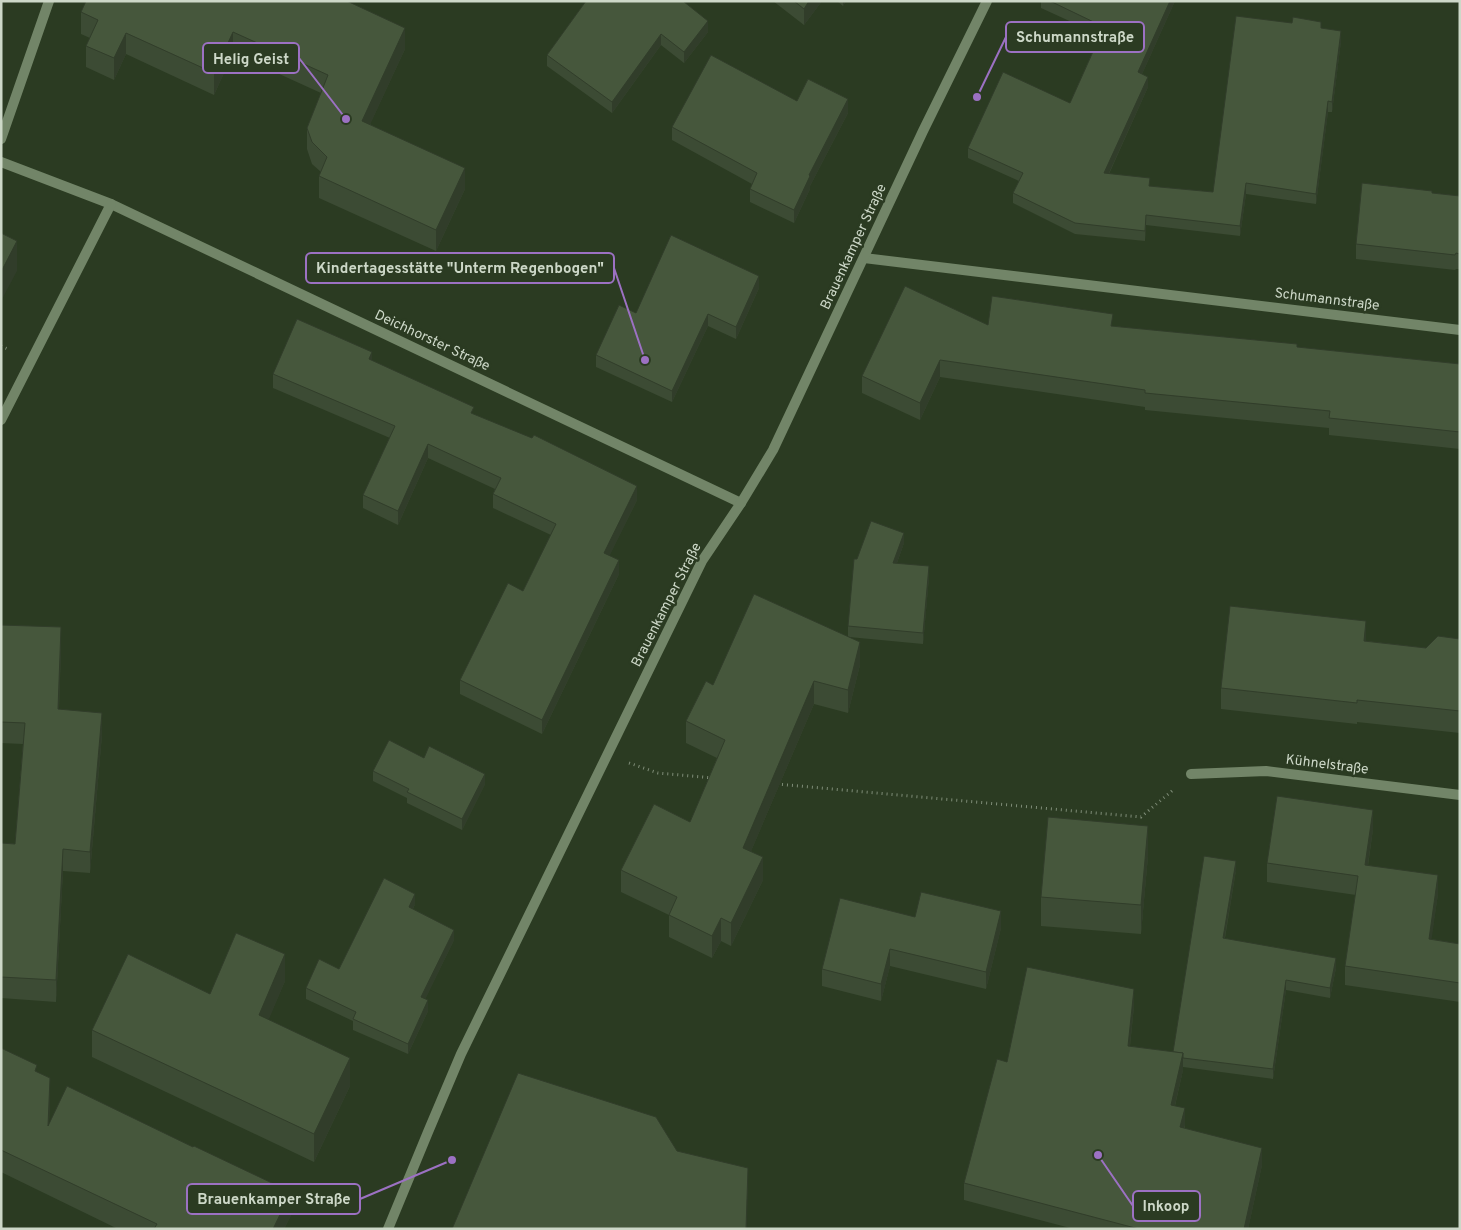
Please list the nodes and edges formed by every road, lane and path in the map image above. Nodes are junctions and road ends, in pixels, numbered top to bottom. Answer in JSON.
{"nodes":[{"id":1,"x":49,"y":1,"type":"edge"},
{"id":2,"x":986,"y":1,"type":"edge"},
{"id":3,"x":1,"y":139,"type":"edge"},
{"id":4,"x":1,"y":162,"type":"edge"},
{"id":5,"x":112,"y":204,"type":"junction"},
{"id":6,"x":864,"y":258,"type":"junction"},
{"id":7,"x":1460,"y":330,"type":"edge"},
{"id":8,"x":1,"y":420,"type":"edge"},
{"id":9,"x":741,"y":503,"type":"junction"},
{"id":10,"x":607,"y":756,"type":"junction"},
{"id":11,"x":1191,"y":774,"type":"joint"},
{"id":12,"x":717,"y":779,"type":"edge"},
{"id":13,"x":776,"y":784,"type":"edge"},
{"id":14,"x":1460,"y":795,"type":"edge"},
{"id":15,"x":388,"y":1229,"type":"edge"}],
"edges":[{"from":1,"to":3,"type":"street"},
{"from":2,"to":6,"type":"street","name":"Brauenkamper Straße"},
{"from":4,"to":5,"type":"street","name":"Deichhorster Straße"},
{"from":5,"to":8,"type":"street"},
{"from":5,"to":9,"type":"street","name":"Deichhorster Straße"},
{"from":6,"to":7,"type":"street","name":"Schumannstraße"},
{"from":6,"to":9,"type":"street","name":"Brauenkamper Straße"},
{"from":9,"to":10,"type":"street","name":"Brauenkamper Straße"},
{"from":10,"to":12,"type":"path"},
{"from":10,"to":15,"type":"street","name":"Brauenkamper Straße"},
{"from":11,"to":13,"type":"path"},
{"from":11,"to":14,"type":"street","name":"Kühnelstraße"}]}
